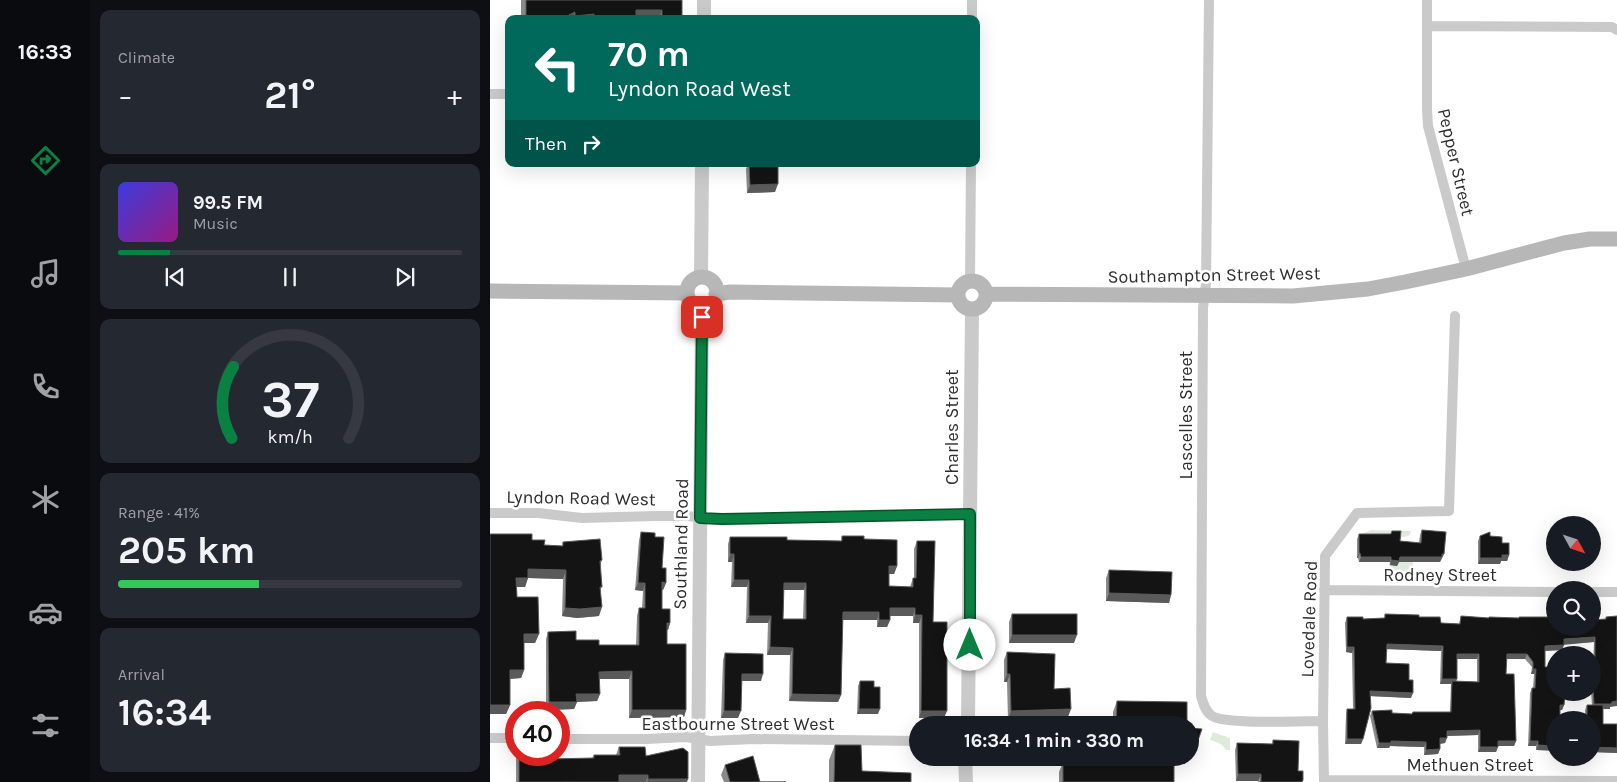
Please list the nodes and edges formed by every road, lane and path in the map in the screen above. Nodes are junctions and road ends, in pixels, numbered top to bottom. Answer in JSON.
{"nodes":[{"id":1,"x":704,"y":0,"type":"edge"},
{"id":2,"x":972,"y":0,"type":"edge"},
{"id":3,"x":1209,"y":0,"type":"edge"},
{"id":4,"x":1427,"y":0,"type":"edge"},
{"id":5,"x":704,"y":15,"type":"edge"},
{"id":6,"x":972,"y":15,"type":"edge"},
{"id":7,"x":1427,"y":26,"type":"junction"},
{"id":8,"x":1617,"y":30,"type":"edge"},
{"id":9,"x":490,"y":94,"type":"edge"},
{"id":10,"x":505,"y":94,"type":"edge"},
{"id":11,"x":702,"y":167,"type":"edge"},
{"id":12,"x":971,"y":167,"type":"edge"},
{"id":13,"x":1617,"y":239,"type":"edge"},
{"id":14,"x":1466,"y":269,"type":"junction"},
{"id":15,"x":700,"y":277,"type":"junction"},
{"id":16,"x":970,"y":281,"type":"junction"},
{"id":17,"x":490,"y":291,"type":"edge"},
{"id":18,"x":687,"y":293,"type":"junction"},
{"id":19,"x":716,"y":294,"type":"junction"},
{"id":20,"x":986,"y":294,"type":"junction"},
{"id":21,"x":958,"y":295,"type":"junction"},
{"id":22,"x":1205,"y":296,"type":"junction"},
{"id":23,"x":702,"y":307,"type":"junction"},
{"id":24,"x":972,"y":308,"type":"junction"},
{"id":25,"x":1454,"y":316,"type":"dead end"},
{"id":26,"x":490,"y":513,"type":"edge"},
{"id":27,"x":970,"y":514,"type":"junction"},
{"id":28,"x":700,"y":518,"type":"junction"},
{"id":29,"x":1324,"y":590,"type":"junction"},
{"id":30,"x":1546,"y":592,"type":"edge"},
{"id":31,"x":1601,"y":592,"type":"edge"},
{"id":32,"x":1617,"y":592,"type":"edge"},
{"id":33,"x":968,"y":716,"type":"edge"},
{"id":34,"x":1323,"y":721,"type":"junction"},
{"id":35,"x":490,"y":738,"type":"edge"},
{"id":36,"x":505,"y":738,"type":"edge"},
{"id":37,"x":570,"y":739,"type":"edge"},
{"id":38,"x":698,"y":739,"type":"junction"},
{"id":39,"x":909,"y":741,"type":"edge"},
{"id":40,"x":965,"y":766,"type":"edge"},
{"id":41,"x":1324,"y":781,"type":"edge"},
{"id":42,"x":698,"y":782,"type":"edge"},
{"id":43,"x":966,"y":782,"type":"edge"},
{"id":44,"x":1617,"y":782,"type":"edge"}],
"edges":[{"from":1,"to":5,"type":"street"},
{"from":2,"to":6,"type":"street"},
{"from":3,"to":22,"type":"street","name":"Lascelles Street"},
{"from":4,"to":7,"type":"street","name":"Pepper Street"},
{"from":7,"to":8,"type":"street"},
{"from":7,"to":14,"type":"street","name":"Pepper Street"},
{"from":9,"to":10,"type":"street"},
{"from":11,"to":15,"type":"street"},
{"from":12,"to":16,"type":"street"},
{"from":13,"to":14,"type":"main road","name":"Southampton Street West"},
{"from":14,"to":22,"type":"main road","name":"Southampton Street West"},
{"from":15,"to":18,"type":"main road"},
{"from":15,"to":19,"type":"main road"},
{"from":16,"to":20,"type":"main road"},
{"from":16,"to":21,"type":"main road"},
{"from":17,"to":18,"type":"main road"},
{"from":18,"to":23,"type":"main road"},
{"from":19,"to":21,"type":"main road"},
{"from":19,"to":23,"type":"main road"},
{"from":20,"to":22,"type":"main road","name":"Southampton Street West"},
{"from":20,"to":24,"type":"main road"},
{"from":21,"to":24,"type":"main road"},
{"from":22,"to":34,"type":"street","name":"Lascelles Street"},
{"from":23,"to":28,"type":"street","name":"Southland Road"},
{"from":24,"to":27,"type":"street","name":"Charles Street"},
{"from":25,"to":29,"type":"street","name":"Lovedale Road"},
{"from":26,"to":28,"type":"street","name":"Lyndon Road West"},
{"from":27,"to":28,"type":"street","name":"Lyndon Road West"},
{"from":27,"to":33,"type":"street","name":"Charles Street"},
{"from":28,"to":38,"type":"street","name":"Southland Road"},
{"from":29,"to":30,"type":"street","name":"Rodney Street"},
{"from":29,"to":34,"type":"street","name":"Lovedale Road"},
{"from":31,"to":32,"type":"street"},
{"from":34,"to":41,"type":"street","name":"Lovedale Road"},
{"from":35,"to":36,"type":"street"},
{"from":37,"to":38,"type":"street","name":"Eastbourne Street West"},
{"from":38,"to":39,"type":"street","name":"Eastbourne Street West"},
{"from":38,"to":42,"type":"street","name":"Southland Road"},
{"from":40,"to":43,"type":"street"},
{"from":41,"to":44,"type":"street","name":"Methuen Street"}]}
